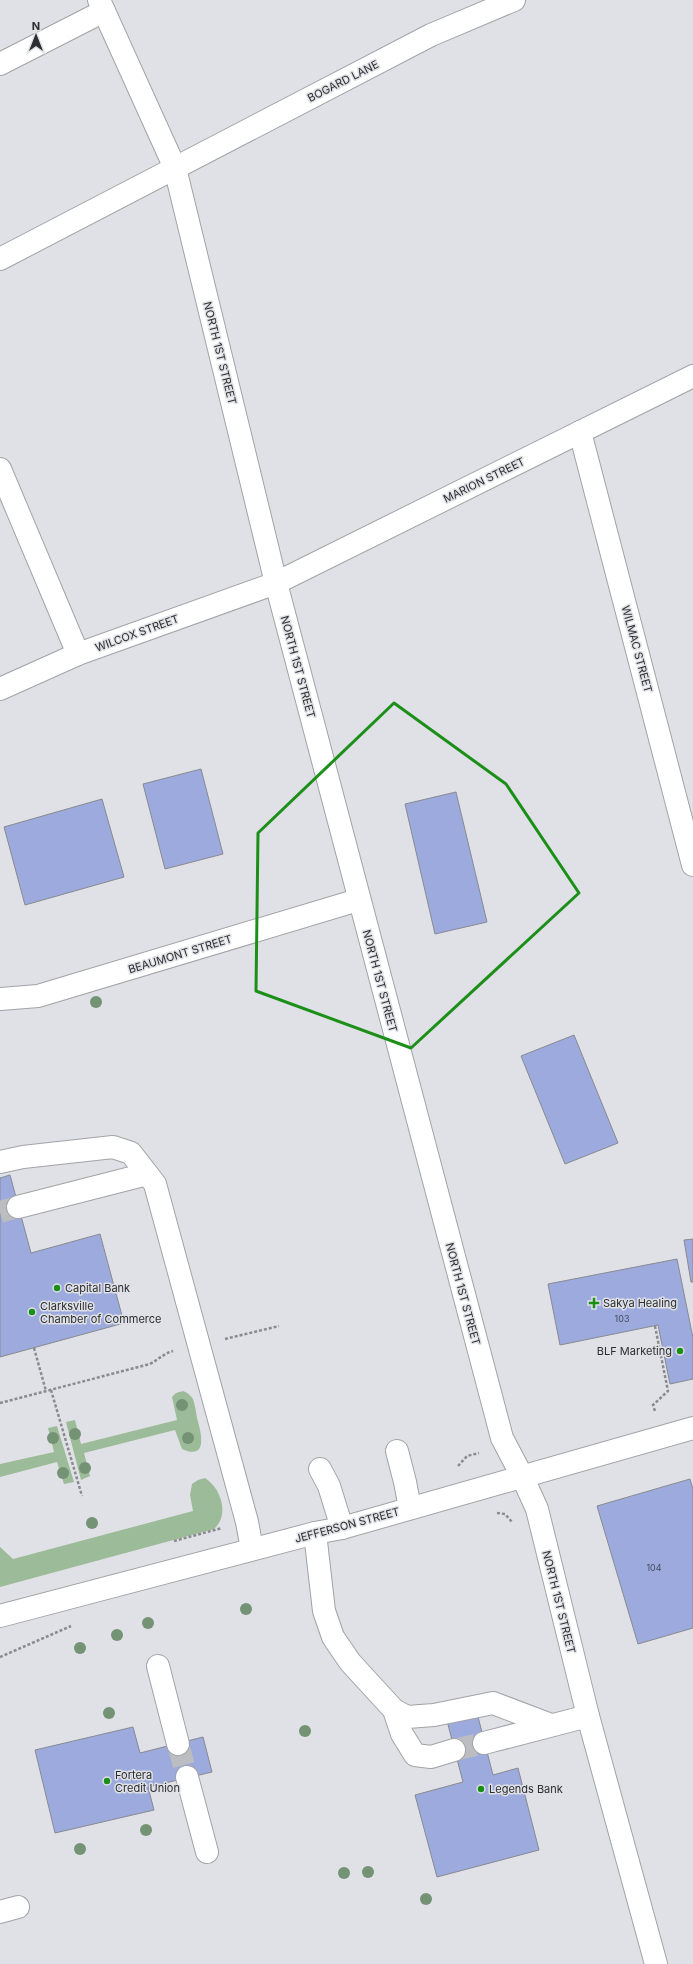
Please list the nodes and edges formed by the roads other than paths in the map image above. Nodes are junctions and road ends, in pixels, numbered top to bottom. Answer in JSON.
{"nodes":[{"id":1,"x":514,"y":0,"type":"edge"},
{"id":2,"x":101,"y":5,"type":"edge"},
{"id":3,"x":0,"y":64,"type":"edge"},
{"id":4,"x":175,"y":168,"type":"junction"},
{"id":5,"x":0,"y":259,"type":"edge"},
{"id":6,"x":693,"y":376,"type":"edge"},
{"id":7,"x":580,"y":432,"type":"junction"},
{"id":8,"x":0,"y":470,"type":"edge"},
{"id":9,"x":276,"y":583,"type":"junction"},
{"id":10,"x":78,"y":654,"type":"junction"},
{"id":11,"x":0,"y":690,"type":"edge"},
{"id":12,"x":693,"y":865,"type":"edge"},
{"id":13,"x":358,"y":900,"type":"junction"},
{"id":14,"x":0,"y":999,"type":"edge"},
{"id":15,"x":0,"y":1162,"type":"edge"},
{"id":16,"x":147,"y":1174,"type":"junction"},
{"id":17,"x":18,"y":1207,"type":"tunnel mouth"},
{"id":18,"x":693,"y":1428,"type":"edge"},
{"id":19,"x":397,"y":1451,"type":"dead end"},
{"id":20,"x":320,"y":1469,"type":"dead end"},
{"id":21,"x":522,"y":1476,"type":"junction"},
{"id":22,"x":410,"y":1508,"type":"junction"},
{"id":23,"x":342,"y":1528,"type":"junction"},
{"id":24,"x":315,"y":1533,"type":"junction"},
{"id":25,"x":252,"y":1549,"type":"junction"},
{"id":26,"x":0,"y":1616,"type":"edge"},
{"id":27,"x":158,"y":1666,"type":"dead end"},
{"id":28,"x":394,"y":1710,"type":"junction"},
{"id":29,"x":588,"y":1716,"type":"junction"},
{"id":30,"x":551,"y":1725,"type":"junction"},
{"id":31,"x":484,"y":1743,"type":"tunnel mouth"},
{"id":32,"x":178,"y":1744,"type":"tunnel mouth"},
{"id":33,"x":454,"y":1750,"type":"tunnel mouth"},
{"id":34,"x":187,"y":1777,"type":"tunnel mouth"},
{"id":35,"x":207,"y":1852,"type":"dead end"},
{"id":36,"x":656,"y":1964,"type":"edge"}],
"edges":[{"from":1,"to":4,"type":"street","name":"BOGARD LANE"},
{"from":2,"to":3,"type":"street"},
{"from":2,"to":4,"type":"street","name":"NORTH 1ST STREET"},
{"from":4,"to":5,"type":"street","name":"BOGARD LANE"},
{"from":4,"to":9,"type":"street","name":"NORTH 1ST STREET"},
{"from":6,"to":7,"type":"street","name":"MARION STREET"},
{"from":7,"to":9,"type":"street","name":"MARION STREET"},
{"from":7,"to":12,"type":"street","name":"WILMAC STREET"},
{"from":8,"to":10,"type":"street"},
{"from":9,"to":10,"type":"street","name":"WILCOX STREET"},
{"from":9,"to":13,"type":"street","name":"NORTH 1ST STREET"},
{"from":10,"to":11,"type":"street","name":"WILCOX STREET"},
{"from":13,"to":14,"type":"street","name":"BEAUMONT STREET"},
{"from":13,"to":21,"type":"street","name":"NORTH 1ST STREET"},
{"from":15,"to":16,"type":"street"},
{"from":16,"to":17,"type":"street"},
{"from":16,"to":25,"type":"street"},
{"from":18,"to":21,"type":"street","name":"JEFFERSON STREET"},
{"from":19,"to":22,"type":"street"},
{"from":20,"to":23,"type":"street"},
{"from":21,"to":22,"type":"street","name":"JEFFERSON STREET"},
{"from":21,"to":29,"type":"street","name":"NORTH 1ST STREET"},
{"from":22,"to":23,"type":"street","name":"JEFFERSON STREET"},
{"from":23,"to":24,"type":"street","name":"JEFFERSON STREET"},
{"from":24,"to":25,"type":"street","name":"JEFFERSON STREET"},
{"from":24,"to":28,"type":"street"},
{"from":25,"to":26,"type":"street","name":"JEFFERSON STREET"},
{"from":27,"to":32,"type":"street"},
{"from":28,"to":30,"type":"street"},
{"from":28,"to":33,"type":"street"},
{"from":29,"to":30,"type":"street"},
{"from":29,"to":36,"type":"street","name":"NORTH 1ST STREET"},
{"from":30,"to":31,"type":"street"},
{"from":34,"to":35,"type":"street"}]}
